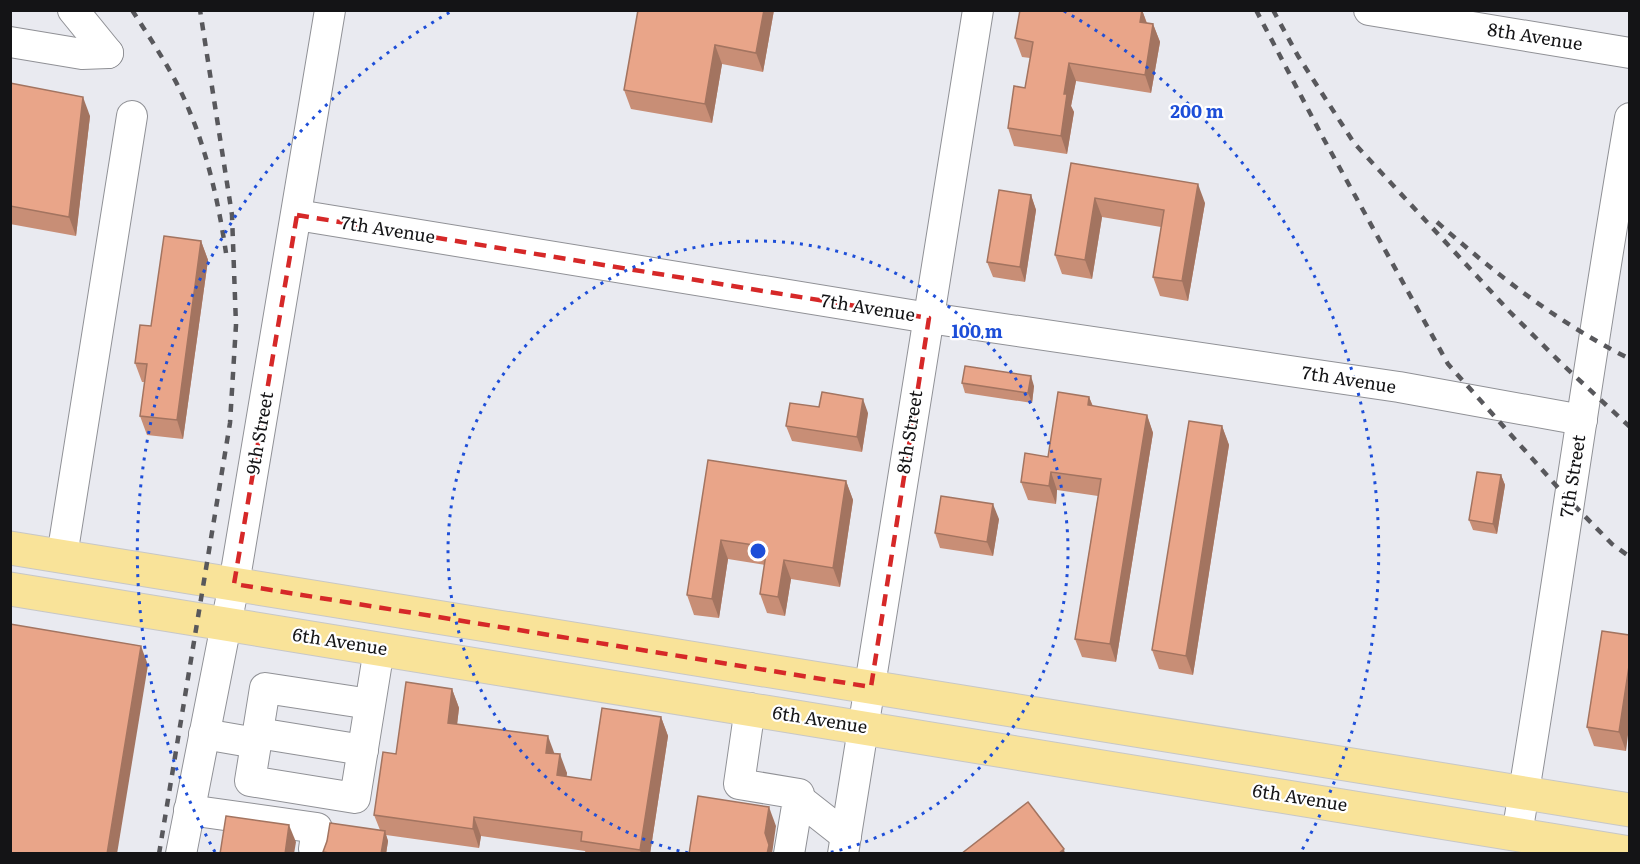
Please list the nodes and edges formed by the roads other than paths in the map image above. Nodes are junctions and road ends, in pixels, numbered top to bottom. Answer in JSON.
{"nodes":[{"id":1,"x":73,"y":10,"type":"edge"},
{"id":2,"x":330,"y":10,"type":"edge"},
{"id":3,"x":978,"y":10,"type":"edge"},
{"id":4,"x":1369,"y":10,"type":"edge"},
{"id":5,"x":10,"y":42,"type":"edge"},
{"id":6,"x":1629,"y":53,"type":"edge"},
{"id":7,"x":132,"y":116,"type":"dead end"},
{"id":8,"x":1629,"y":118,"type":"edge"},
{"id":9,"x":297,"y":215,"type":"junction"},
{"id":10,"x":929,"y":318,"type":"junction"},
{"id":11,"x":1582,"y":420,"type":"junction"},
{"id":12,"x":10,"y":548,"type":"edge"},
{"id":13,"x":62,"y":556,"type":"junction"},
{"id":14,"x":234,"y":584,"type":"junction"},
{"id":15,"x":10,"y":589,"type":"edge"},
{"id":16,"x":226,"y":624,"type":"junction"},
{"id":17,"x":379,"y":649,"type":"junction"},
{"id":18,"x":871,"y":687,"type":"junction"},
{"id":19,"x":370,"y":704,"type":"junction"},
{"id":20,"x":750,"y":708,"type":"junction"},
{"id":21,"x":864,"y":727,"type":"junction"},
{"id":22,"x":204,"y":734,"type":"junction"},
{"id":23,"x":257,"y":738,"type":"junction"},
{"id":24,"x":363,"y":750,"type":"junction"},
{"id":25,"x":1524,"y":792,"type":"junction"},
{"id":26,"x":799,"y":799,"type":"junction"},
{"id":27,"x":189,"y":810,"type":"junction"},
{"id":28,"x":1629,"y":810,"type":"edge"},
{"id":29,"x":1517,"y":834,"type":"junction"},
{"id":30,"x":844,"y":845,"type":"edge"},
{"id":31,"x":314,"y":849,"type":"dead end"},
{"id":32,"x":1627,"y":853,"type":"edge"},
{"id":33,"x":181,"y":854,"type":"edge"},
{"id":34,"x":789,"y":854,"type":"edge"}],
"edges":[{"from":1,"to":5,"type":"street"},
{"from":2,"to":9,"type":"street","name":"9th Street"},
{"from":3,"to":10,"type":"street","name":"8th Street"},
{"from":4,"to":6,"type":"street","name":"8th Avenue"},
{"from":7,"to":13,"type":"street"},
{"from":8,"to":11,"type":"street","name":"7th Street"},
{"from":9,"to":10,"type":"street","name":"7th Avenue"},
{"from":9,"to":14,"type":"street","name":"9th Street"},
{"from":10,"to":11,"type":"street","name":"7th Avenue"},
{"from":10,"to":18,"type":"street","name":"8th Street"},
{"from":11,"to":25,"type":"street","name":"7th Street"},
{"from":12,"to":13,"type":"main road"},
{"from":13,"to":14,"type":"main road"},
{"from":14,"to":16,"type":"street","name":"9th Street"},
{"from":14,"to":18,"type":"main road"},
{"from":15,"to":16,"type":"main road","name":"6th Avenue"},
{"from":16,"to":17,"type":"main road","name":"6th Avenue"},
{"from":16,"to":22,"type":"street","name":"9th Street"},
{"from":17,"to":19,"type":"street"},
{"from":17,"to":20,"type":"main road","name":"6th Avenue"},
{"from":18,"to":21,"type":"street","name":"8th Street"},
{"from":18,"to":25,"type":"main road"},
{"from":19,"to":23,"type":"street"},
{"from":19,"to":24,"type":"street"},
{"from":20,"to":21,"type":"main road","name":"6th Avenue"},
{"from":20,"to":26,"type":"street"},
{"from":21,"to":29,"type":"main road","name":"6th Avenue"},
{"from":21,"to":30,"type":"street","name":"8th Street"},
{"from":22,"to":23,"type":"street"},
{"from":22,"to":27,"type":"street","name":"9th Street"},
{"from":23,"to":24,"type":"street"},
{"from":23,"to":24,"type":"street"},
{"from":25,"to":28,"type":"main road"},
{"from":25,"to":29,"type":"street","name":"7th Street"},
{"from":26,"to":30,"type":"street"},
{"from":26,"to":34,"type":"street"},
{"from":27,"to":31,"type":"street"},
{"from":27,"to":33,"type":"street","name":"9th Street"},
{"from":29,"to":32,"type":"main road","name":"6th Avenue"}]}
